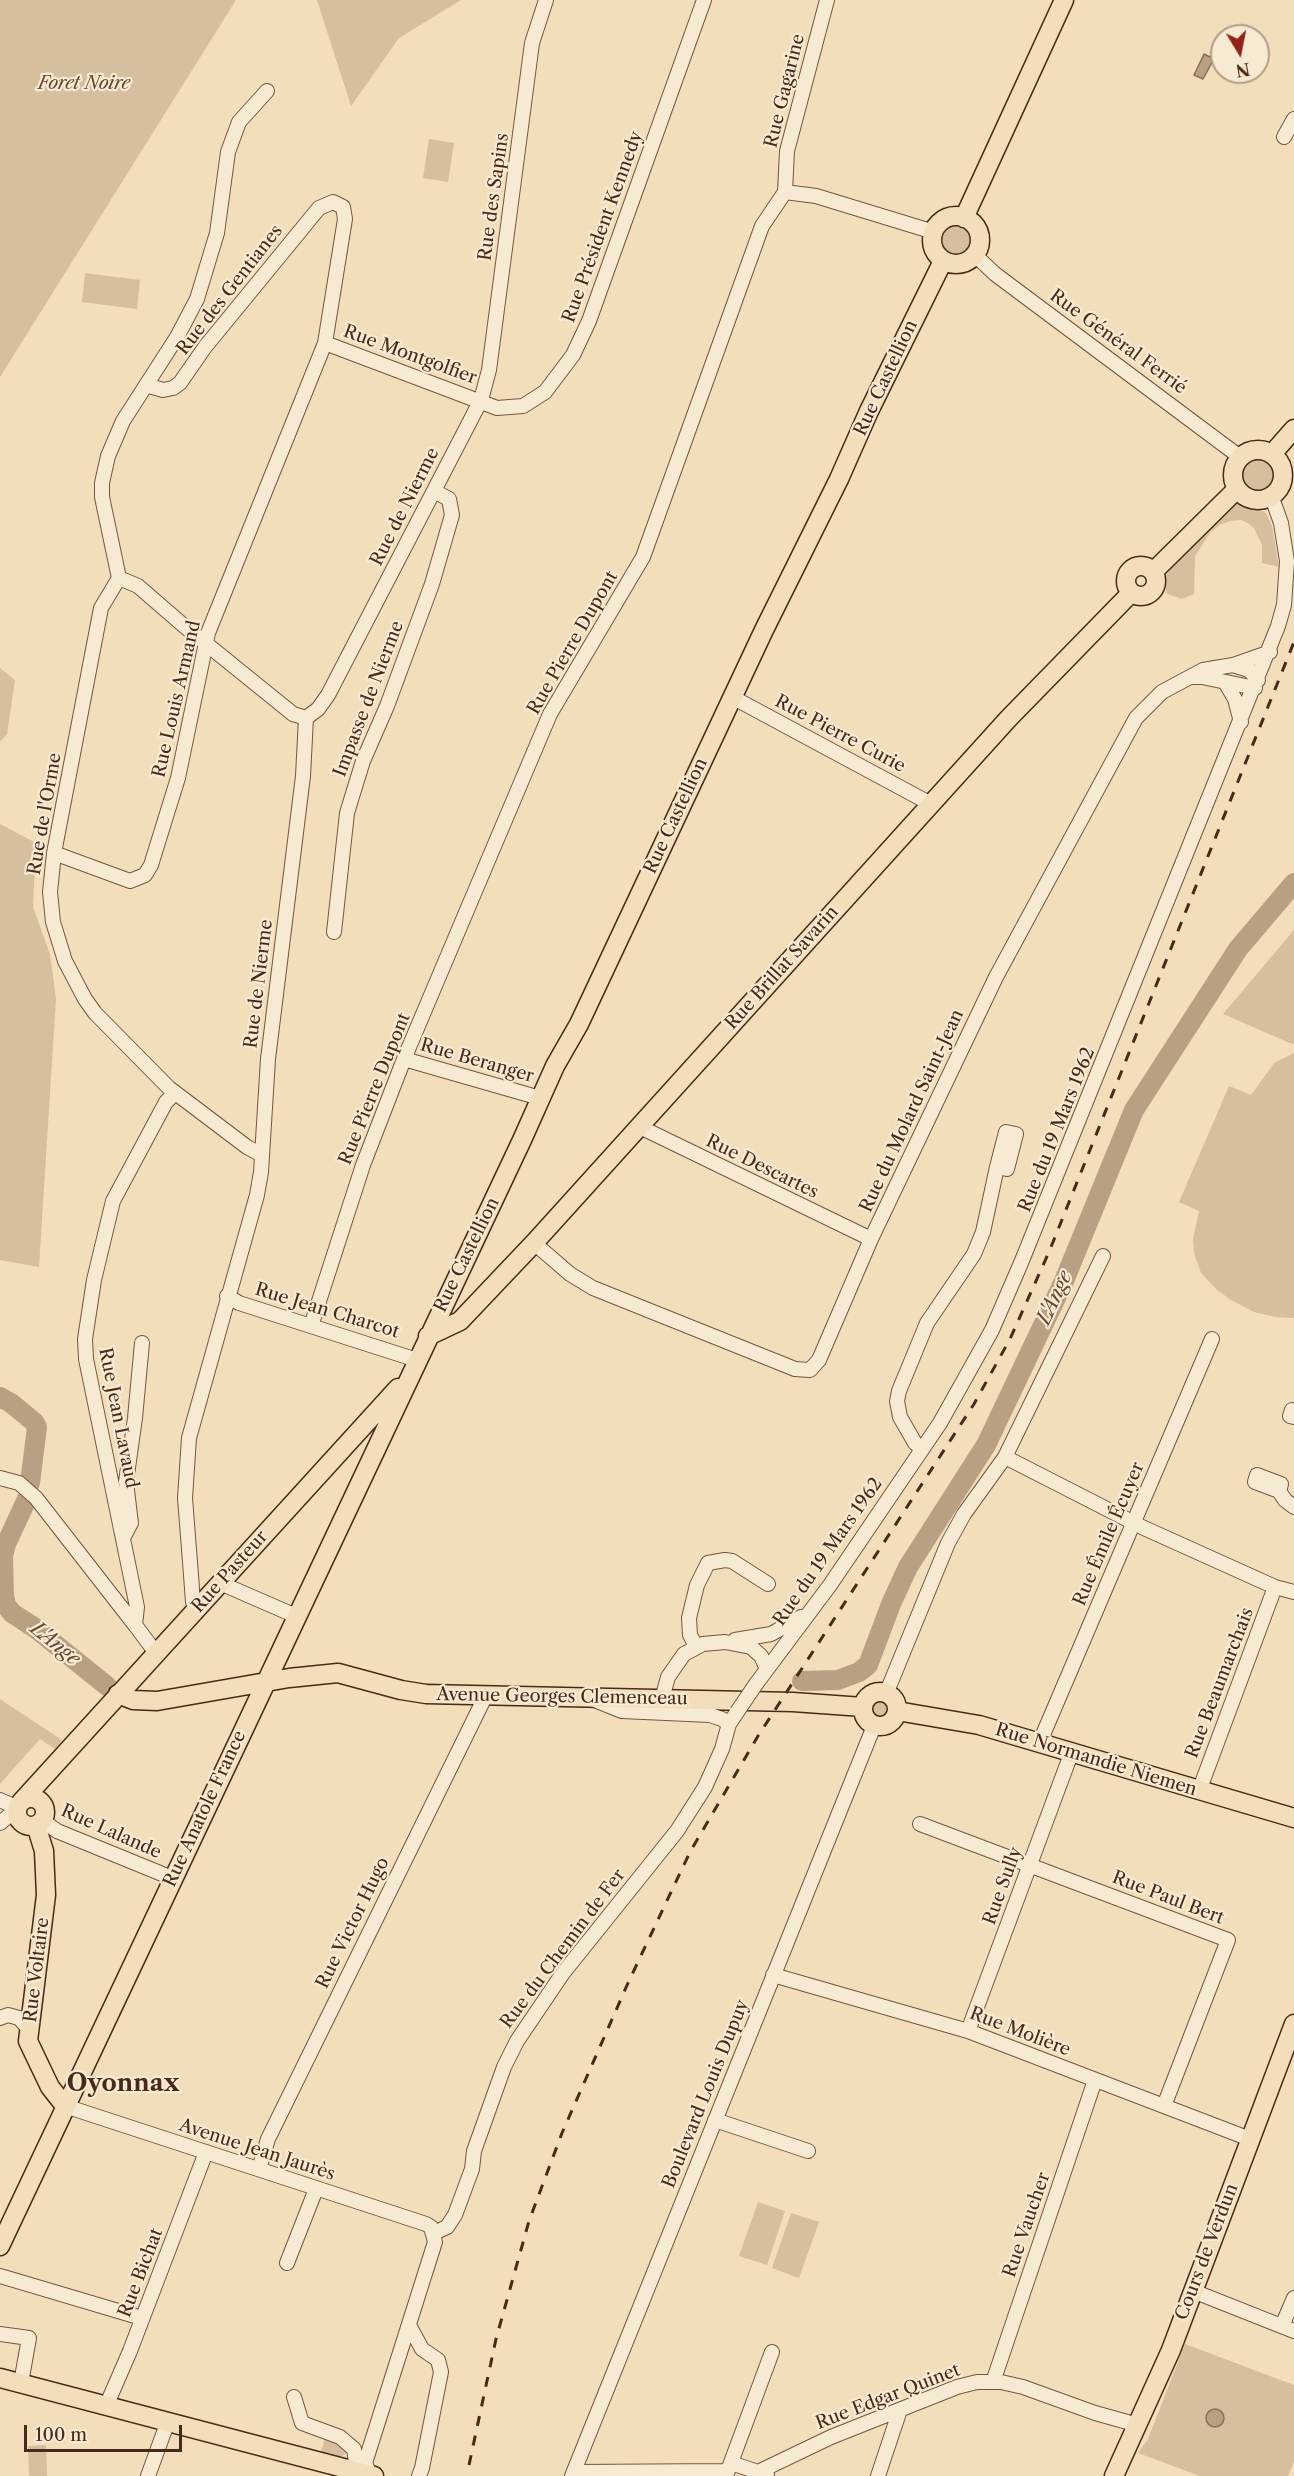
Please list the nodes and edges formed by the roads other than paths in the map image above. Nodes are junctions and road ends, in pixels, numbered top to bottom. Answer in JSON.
{"nodes":[{"id":1,"x":546,"y":0,"type":"edge"},
{"id":2,"x":704,"y":0,"type":"edge"},
{"id":3,"x":827,"y":0,"type":"edge"},
{"id":4,"x":1064,"y":0,"type":"edge"},
{"id":5,"x":267,"y":91,"type":"dead end"},
{"id":6,"x":1294,"y":119,"type":"edge"},
{"id":7,"x":1284,"y":136,"type":"dead end"},
{"id":8,"x":785,"y":192,"type":"junction"},
{"id":9,"x":338,"y":203,"type":"joint"},
{"id":10,"x":964,"y":218,"type":"junction"},
{"id":11,"x":934,"y":232,"type":"junction"},
{"id":12,"x":975,"y":255,"type":"junction"},
{"id":13,"x":943,"y":261,"type":"junction"},
{"id":14,"x":325,"y":343,"type":"junction"},
{"id":15,"x":146,"y":385,"type":"junction"},
{"id":16,"x":481,"y":400,"type":"junction"},
{"id":17,"x":1294,"y":429,"type":"edge"},
{"id":18,"x":1272,"y":454,"type":"junction"},
{"id":19,"x":1240,"y":457,"type":"junction"},
{"id":20,"x":1237,"y":489,"type":"junction"},
{"id":21,"x":435,"y":491,"type":"junction"},
{"id":22,"x":1271,"y":495,"type":"junction"},
{"id":23,"x":118,"y":578,"type":"junction"},
{"id":24,"x":205,"y":643,"type":"junction"},
{"id":25,"x":1270,"y":652,"type":"junction"},
{"id":26,"x":1233,"y":665,"type":"junction"},
{"id":27,"x":1188,"y":677,"type":"junction"},
{"id":28,"x":1224,"y":682,"type":"junction"},
{"id":29,"x":1257,"y":684,"type":"junction"},
{"id":30,"x":732,"y":697,"type":"junction"},
{"id":31,"x":306,"y":718,"type":"junction"},
{"id":32,"x":1241,"y":722,"type":"junction"},
{"id":33,"x":931,"y":804,"type":"junction"},
{"id":34,"x":54,"y":853,"type":"junction"},
{"id":35,"x":334,"y":932,"type":"dead end"},
{"id":36,"x":404,"y":1059,"type":"junction"},
{"id":37,"x":175,"y":1093,"type":"junction"},
{"id":38,"x":540,"y":1098,"type":"junction"},
{"id":39,"x":638,"y":1126,"type":"junction"},
{"id":40,"x":262,"y":1155,"type":"junction"},
{"id":41,"x":997,"y":1167,"type":"dead end"},
{"id":42,"x":871,"y":1239,"type":"junction"},
{"id":43,"x":534,"y":1243,"type":"junction"},
{"id":44,"x":1102,"y":1256,"type":"dead end"},
{"id":45,"x":228,"y":1296,"type":"junction"},
{"id":46,"x":311,"y":1326,"type":"junction"},
{"id":47,"x":428,"y":1336,"type":"junction"},
{"id":48,"x":1212,"y":1339,"type":"dead end"},
{"id":49,"x":142,"y":1343,"type":"dead end"},
{"id":50,"x":414,"y":1366,"type":"junction"},
{"id":51,"x":1294,"y":1411,"type":"edge"},
{"id":52,"x":1294,"y":1417,"type":"edge"},
{"id":53,"x":922,"y":1449,"type":"junction"},
{"id":54,"x":1005,"y":1457,"type":"junction"},
{"id":55,"x":0,"y":1478,"type":"edge"},
{"id":56,"x":1279,"y":1491,"type":"dead end"},
{"id":57,"x":1294,"y":1507,"type":"edge"},
{"id":58,"x":1133,"y":1522,"type":"junction"},
{"id":59,"x":123,"y":1538,"type":"junction"},
{"id":60,"x":220,"y":1583,"type":"junction"},
{"id":61,"x":768,"y":1584,"type":"dead end"},
{"id":62,"x":1288,"y":1587,"type":"edge"},
{"id":63,"x":196,"y":1609,"type":"junction"},
{"id":64,"x":811,"y":1610,"type":"junction"},
{"id":65,"x":296,"y":1616,"type":"junction"},
{"id":66,"x":135,"y":1625,"type":"junction"},
{"id":67,"x":745,"y":1639,"type":"junction"},
{"id":68,"x":724,"y":1642,"type":"junction"},
{"id":69,"x":696,"y":1646,"type":"junction"},
{"id":70,"x":156,"y":1653,"type":"junction"},
{"id":71,"x":770,"y":1665,"type":"junction"},
{"id":72,"x":264,"y":1683,"type":"junction"},
{"id":73,"x":118,"y":1694,"type":"junction"},
{"id":74,"x":886,"y":1694,"type":"junction"},
{"id":75,"x":486,"y":1695,"type":"junction"},
{"id":76,"x":590,"y":1698,"type":"junction"},
{"id":77,"x":662,"y":1699,"type":"junction"},
{"id":78,"x":863,"y":1707,"type":"junction"},
{"id":79,"x":897,"y":1711,"type":"junction"},
{"id":80,"x":729,"y":1724,"type":"junction"},
{"id":81,"x":874,"y":1726,"type":"junction"},
{"id":82,"x":1039,"y":1744,"type":"junction"},
{"id":83,"x":1071,"y":1754,"type":"junction"},
{"id":84,"x":50,"y":1772,"type":"junction"},
{"id":85,"x":1199,"y":1791,"type":"junction"},
{"id":86,"x":0,"y":1800,"type":"edge"},
{"id":87,"x":19,"y":1806,"type":"junction"},
{"id":88,"x":1294,"y":1818,"type":"edge"},
{"id":89,"x":0,"y":1822,"type":"edge"},
{"id":90,"x":920,"y":1824,"type":"dead end"},
{"id":91,"x":44,"y":1825,"type":"junction"},
{"id":92,"x":1029,"y":1865,"type":"junction"},
{"id":93,"x":172,"y":1878,"type":"junction"},
{"id":94,"x":773,"y":1975,"type":"junction"},
{"id":95,"x":0,"y":2018,"type":"edge"},
{"id":96,"x":1294,"y":2024,"type":"edge"},
{"id":97,"x":29,"y":2029,"type":"junction"},
{"id":98,"x":968,"y":2031,"type":"junction"},
{"id":99,"x":1095,"y":2080,"type":"junction"},
{"id":100,"x":65,"y":2106,"type":"junction"},
{"id":101,"x":1164,"y":2106,"type":"junction"},
{"id":102,"x":715,"y":2120,"type":"junction"},
{"id":103,"x":1250,"y":2139,"type":"junction"},
{"id":104,"x":808,"y":2151,"type":"dead end"},
{"id":105,"x":206,"y":2152,"type":"junction"},
{"id":106,"x":259,"y":2169,"type":"junction"},
{"id":107,"x":316,"y":2189,"type":"junction"},
{"id":108,"x":434,"y":2233,"type":"junction"},
{"id":109,"x":0,"y":2246,"type":"edge"},
{"id":110,"x":287,"y":2263,"type":"dead end"},
{"id":111,"x":0,"y":2276,"type":"edge"},
{"id":112,"x":1193,"y":2291,"type":"junction"},
{"id":113,"x":1294,"y":2298,"type":"edge"},
{"id":114,"x":135,"y":2316,"type":"dead end"},
{"id":115,"x":409,"y":2325,"type":"junction"},
{"id":116,"x":1288,"y":2329,"type":"edge"},
{"id":117,"x":0,"y":2334,"type":"edge"},
{"id":118,"x":772,"y":2352,"type":"dead end"},
{"id":119,"x":0,"y":2378,"type":"edge"},
{"id":120,"x":993,"y":2382,"type":"junction"},
{"id":121,"x":21,"y":2383,"type":"junction"},
{"id":122,"x":294,"y":2397,"type":"dead end"},
{"id":123,"x":107,"y":2404,"type":"junction"},
{"id":124,"x":900,"y":2410,"type":"junction"},
{"id":125,"x":168,"y":2421,"type":"junction"},
{"id":126,"x":1138,"y":2426,"type":"junction"},
{"id":127,"x":728,"y":2470,"type":"edge"},
{"id":128,"x":369,"y":2471,"type":"edge"},
{"id":129,"x":573,"y":2474,"type":"edge"},
{"id":130,"x":763,"y":2474,"type":"edge"},
{"id":131,"x":148,"y":2476,"type":"edge"},
{"id":132,"x":419,"y":2476,"type":"edge"},
{"id":133,"x":878,"y":2476,"type":"edge"},
{"id":134,"x":1114,"y":2476,"type":"edge"}],
"edges":[{"from":1,"to":16,"type":"street","name":"Rue des Sapins"},
{"from":2,"to":16,"type":"street","name":"Rue Président Kennedy"},
{"from":3,"to":8,"type":"street","name":"Rue Gagarine"},
{"from":4,"to":10,"type":"main road"},
{"from":5,"to":15,"type":"street"},
{"from":6,"to":7,"type":"street"},
{"from":8,"to":11,"type":"street"},
{"from":8,"to":36,"type":"street","name":"Rue Pierre Dupont"},
{"from":9,"to":14,"type":"street","name":"Rue Louis Armand"},
{"from":9,"to":15,"type":"street","name":"Rue des Gentianes"},
{"from":10,"to":11,"type":"main road"},
{"from":10,"to":12,"type":"main road"},
{"from":11,"to":13,"type":"main road"},
{"from":12,"to":13,"type":"main road"},
{"from":12,"to":19,"type":"street","name":"Rue Général Ferrié"},
{"from":13,"to":30,"type":"main road","name":"Rue Castellion"},
{"from":14,"to":16,"type":"street","name":"Rue Montgolfier"},
{"from":14,"to":24,"type":"street","name":"Rue Louis Armand"},
{"from":15,"to":23,"type":"street"},
{"from":16,"to":21,"type":"street","name":"Rue de Nierme"},
{"from":17,"to":18,"type":"main road"},
{"from":18,"to":19,"type":"main road"},
{"from":18,"to":22,"type":"main road"},
{"from":19,"to":20,"type":"main road"},
{"from":20,"to":22,"type":"main road"},
{"from":20,"to":33,"type":"main road","name":"Rue Brillat Savarin"},
{"from":21,"to":31,"type":"street","name":"Rue de Nierme"},
{"from":21,"to":35,"type":"street","name":"Impasse de Nierme"},
{"from":22,"to":25,"type":"street","name":"Rue du 19 Mars 1962"},
{"from":23,"to":24,"type":"street"},
{"from":23,"to":34,"type":"street","name":"Rue de l'Orme"},
{"from":24,"to":31,"type":"street"},
{"from":24,"to":34,"type":"street","name":"Rue Louis Armand"},
{"from":25,"to":26,"type":"street","name":"Rue du Molard Saint-Jean"},
{"from":25,"to":29,"type":"street","name":"Rue du 19 Mars 1962"},
{"from":26,"to":27,"type":"street","name":"Rue du Molard Saint-Jean"},
{"from":26,"to":29,"type":"street"},
{"from":27,"to":28,"type":"street"},
{"from":27,"to":42,"type":"street","name":"Rue du Molard Saint-Jean"},
{"from":28,"to":29,"type":"street"},
{"from":28,"to":32,"type":"street"},
{"from":29,"to":32,"type":"street","name":"Rue du 19 Mars 1962"},
{"from":30,"to":33,"type":"street","name":"Rue Pierre Curie"},
{"from":30,"to":38,"type":"main road","name":"Rue Castellion"},
{"from":31,"to":40,"type":"street","name":"Rue de Nierme"},
{"from":32,"to":53,"type":"street","name":"Rue du 19 Mars 1962"},
{"from":33,"to":39,"type":"main road","name":"Rue Brillat Savarin"},
{"from":34,"to":37,"type":"street","name":"Rue de l'Orme"},
{"from":36,"to":38,"type":"street","name":"Rue Beranger"},
{"from":36,"to":46,"type":"street","name":"Rue Pierre Dupont"},
{"from":37,"to":40,"type":"street","name":"Rue de l'Orme"},
{"from":37,"to":59,"type":"street","name":"Rue Jean Lavaud"},
{"from":38,"to":47,"type":"main road","name":"Rue Castellion"},
{"from":39,"to":42,"type":"street","name":"Rue Descartes"},
{"from":39,"to":43,"type":"main road","name":"Rue Brillat Savarin"},
{"from":40,"to":45,"type":"street","name":"Rue de Nierme"},
{"from":41,"to":53,"type":"street"},
{"from":42,"to":43,"type":"street","name":"Rue du Molard Saint-Jean"},
{"from":43,"to":47,"type":"main road","name":"Rue Brillat Savarin"},
{"from":44,"to":54,"type":"street"},
{"from":45,"to":46,"type":"street","name":"Rue Jean Charcot"},
{"from":45,"to":63,"type":"street","name":"Rue de Nierme"},
{"from":46,"to":50,"type":"street","name":"Rue Jean Charcot"},
{"from":47,"to":50,"type":"main road","name":"Rue Castellion"},
{"from":48,"to":58,"type":"street","name":"Rue Émile Écuyer"},
{"from":49,"to":59,"type":"street"},
{"from":50,"to":60,"type":"main road","name":"Rue Pasteur"},
{"from":50,"to":65,"type":"main road","name":"Rue Anatole France"},
{"from":51,"to":52,"type":"street"},
{"from":53,"to":64,"type":"street","name":"Rue du 19 Mars 1962"},
{"from":54,"to":58,"type":"street"},
{"from":54,"to":74,"type":"street"},
{"from":55,"to":66,"type":"street"},
{"from":56,"to":57,"type":"street"},
{"from":58,"to":62,"type":"street"},
{"from":58,"to":82,"type":"street","name":"Rue Émile Écuyer"},
{"from":59,"to":66,"type":"street","name":"Rue Jean Lavaud"},
{"from":60,"to":63,"type":"main road","name":"Rue Pasteur"},
{"from":60,"to":65,"type":"street"},
{"from":61,"to":69,"type":"street"},
{"from":62,"to":85,"type":"street","name":"Rue Beaumarchais"},
{"from":63,"to":70,"type":"main road","name":"Rue Pasteur"},
{"from":64,"to":67,"type":"street"},
{"from":64,"to":71,"type":"street","name":"Rue du 19 Mars 1962"},
{"from":65,"to":72,"type":"main road","name":"Rue Anatole France"},
{"from":66,"to":70,"type":"street"},
{"from":67,"to":68,"type":"street"},
{"from":67,"to":71,"type":"street"},
{"from":68,"to":69,"type":"street"},
{"from":68,"to":71,"type":"street"},
{"from":69,"to":77,"type":"street"},
{"from":70,"to":73,"type":"main road","name":"Rue Pasteur"},
{"from":71,"to":80,"type":"street","name":"Rue du 19 Mars 1962","bridge":true},
{"from":72,"to":73,"type":"main road","name":"Avenue Georges Clemenceau"},
{"from":72,"to":75,"type":"main road","name":"Avenue Georges Clemenceau"},
{"from":72,"to":93,"type":"main road","name":"Rue Anatole France"},
{"from":73,"to":84,"type":"main road","name":"Rue Pasteur"},
{"from":74,"to":78,"type":"main road"},
{"from":74,"to":79,"type":"main road"},
{"from":75,"to":76,"type":"main road","name":"Avenue Georges Clemenceau"},
{"from":75,"to":106,"type":"street","name":"Rue Victor Hugo"},
{"from":76,"to":77,"type":"main road","name":"Avenue Georges Clemenceau"},
{"from":76,"to":80,"type":"street"},
{"from":77,"to":78,"type":"main road","name":"Avenue Georges Clemenceau"},
{"from":78,"to":81,"type":"main road"},
{"from":79,"to":81,"type":"main road"},
{"from":79,"to":82,"type":"main road","name":"Rue Normandie Niemen"},
{"from":80,"to":108,"type":"street","name":"Rue du Chemin de Fer"},
{"from":81,"to":94,"type":"street","name":"Boulevard Louis Dupuy"},
{"from":82,"to":83,"type":"main road","name":"Rue Normandie Niemen"},
{"from":83,"to":85,"type":"main road","name":"Rue Normandie Niemen"},
{"from":83,"to":92,"type":"street","name":"Rue Sully"},
{"from":84,"to":87,"type":"main road","name":"Rue Pasteur"},
{"from":84,"to":91,"type":"main road"},
{"from":85,"to":88,"type":"main road","name":"Rue Normandie Niemen"},
{"from":86,"to":87,"type":"street"},
{"from":87,"to":89,"type":"street"},
{"from":87,"to":91,"type":"main road"},
{"from":90,"to":92,"type":"street"},
{"from":91,"to":93,"type":"street","name":"Rue Lalande"},
{"from":91,"to":97,"type":"main road","name":"Rue Voltaire"},
{"from":92,"to":98,"type":"street","name":"Rue Sully"},
{"from":92,"to":101,"type":"street","name":"Rue Paul Bert"},
{"from":93,"to":100,"type":"main road","name":"Rue Anatole France"},
{"from":94,"to":98,"type":"street","name":"Rue Molière"},
{"from":94,"to":102,"type":"street","name":"Boulevard Louis Dupuy"},
{"from":95,"to":97,"type":"street"},
{"from":96,"to":103,"type":"main road","name":"Cours de Verdun"},
{"from":97,"to":100,"type":"main road","name":"Rue Voltaire"},
{"from":98,"to":99,"type":"street","name":"Rue Molière"},
{"from":99,"to":101,"type":"street","name":"Rue Molière"},
{"from":99,"to":120,"type":"street","name":"Rue Vaucher"},
{"from":100,"to":105,"type":"street","name":"Avenue Jean Jaurès"},
{"from":100,"to":109,"type":"main road","name":"Rue Anatole France"},
{"from":101,"to":103,"type":"street","name":"Rue Molière"},
{"from":102,"to":104,"type":"street"},
{"from":102,"to":129,"type":"street","name":"Boulevard Louis Dupuy"},
{"from":103,"to":112,"type":"main road","name":"Cours de Verdun"},
{"from":105,"to":106,"type":"street","name":"Avenue Jean Jaurès"},
{"from":105,"to":123,"type":"street","name":"Rue Bichat"},
{"from":106,"to":107,"type":"street","name":"Avenue Jean Jaurès"},
{"from":107,"to":108,"type":"street","name":"Avenue Jean Jaurès"},
{"from":107,"to":110,"type":"street"},
{"from":108,"to":115,"type":"street"},
{"from":111,"to":114,"type":"street"},
{"from":112,"to":116,"type":"street"},
{"from":112,"to":126,"type":"main road","name":"Cours de Verdun"},
{"from":113,"to":116,"type":"street"},
{"from":115,"to":128,"type":"street"},
{"from":115,"to":132,"type":"street"},
{"from":117,"to":121,"type":"street"},
{"from":118,"to":127,"type":"street"},
{"from":119,"to":121,"type":"main road"},
{"from":120,"to":124,"type":"street","name":"Rue Edgar Quinet"},
{"from":120,"to":126,"type":"street","name":"Rue Edgar Quinet"},
{"from":121,"to":123,"type":"main road"},
{"from":122,"to":128,"type":"street"},
{"from":123,"to":125,"type":"main road"},
{"from":124,"to":130,"type":"street","name":"Rue Edgar Quinet"},
{"from":124,"to":133,"type":"street"},
{"from":125,"to":128,"type":"main road"},
{"from":125,"to":131,"type":"street"},
{"from":126,"to":134,"type":"main road","name":"Cours de Verdun"},
{"from":127,"to":129,"type":"street"},
{"from":127,"to":130,"type":"street"}]}
